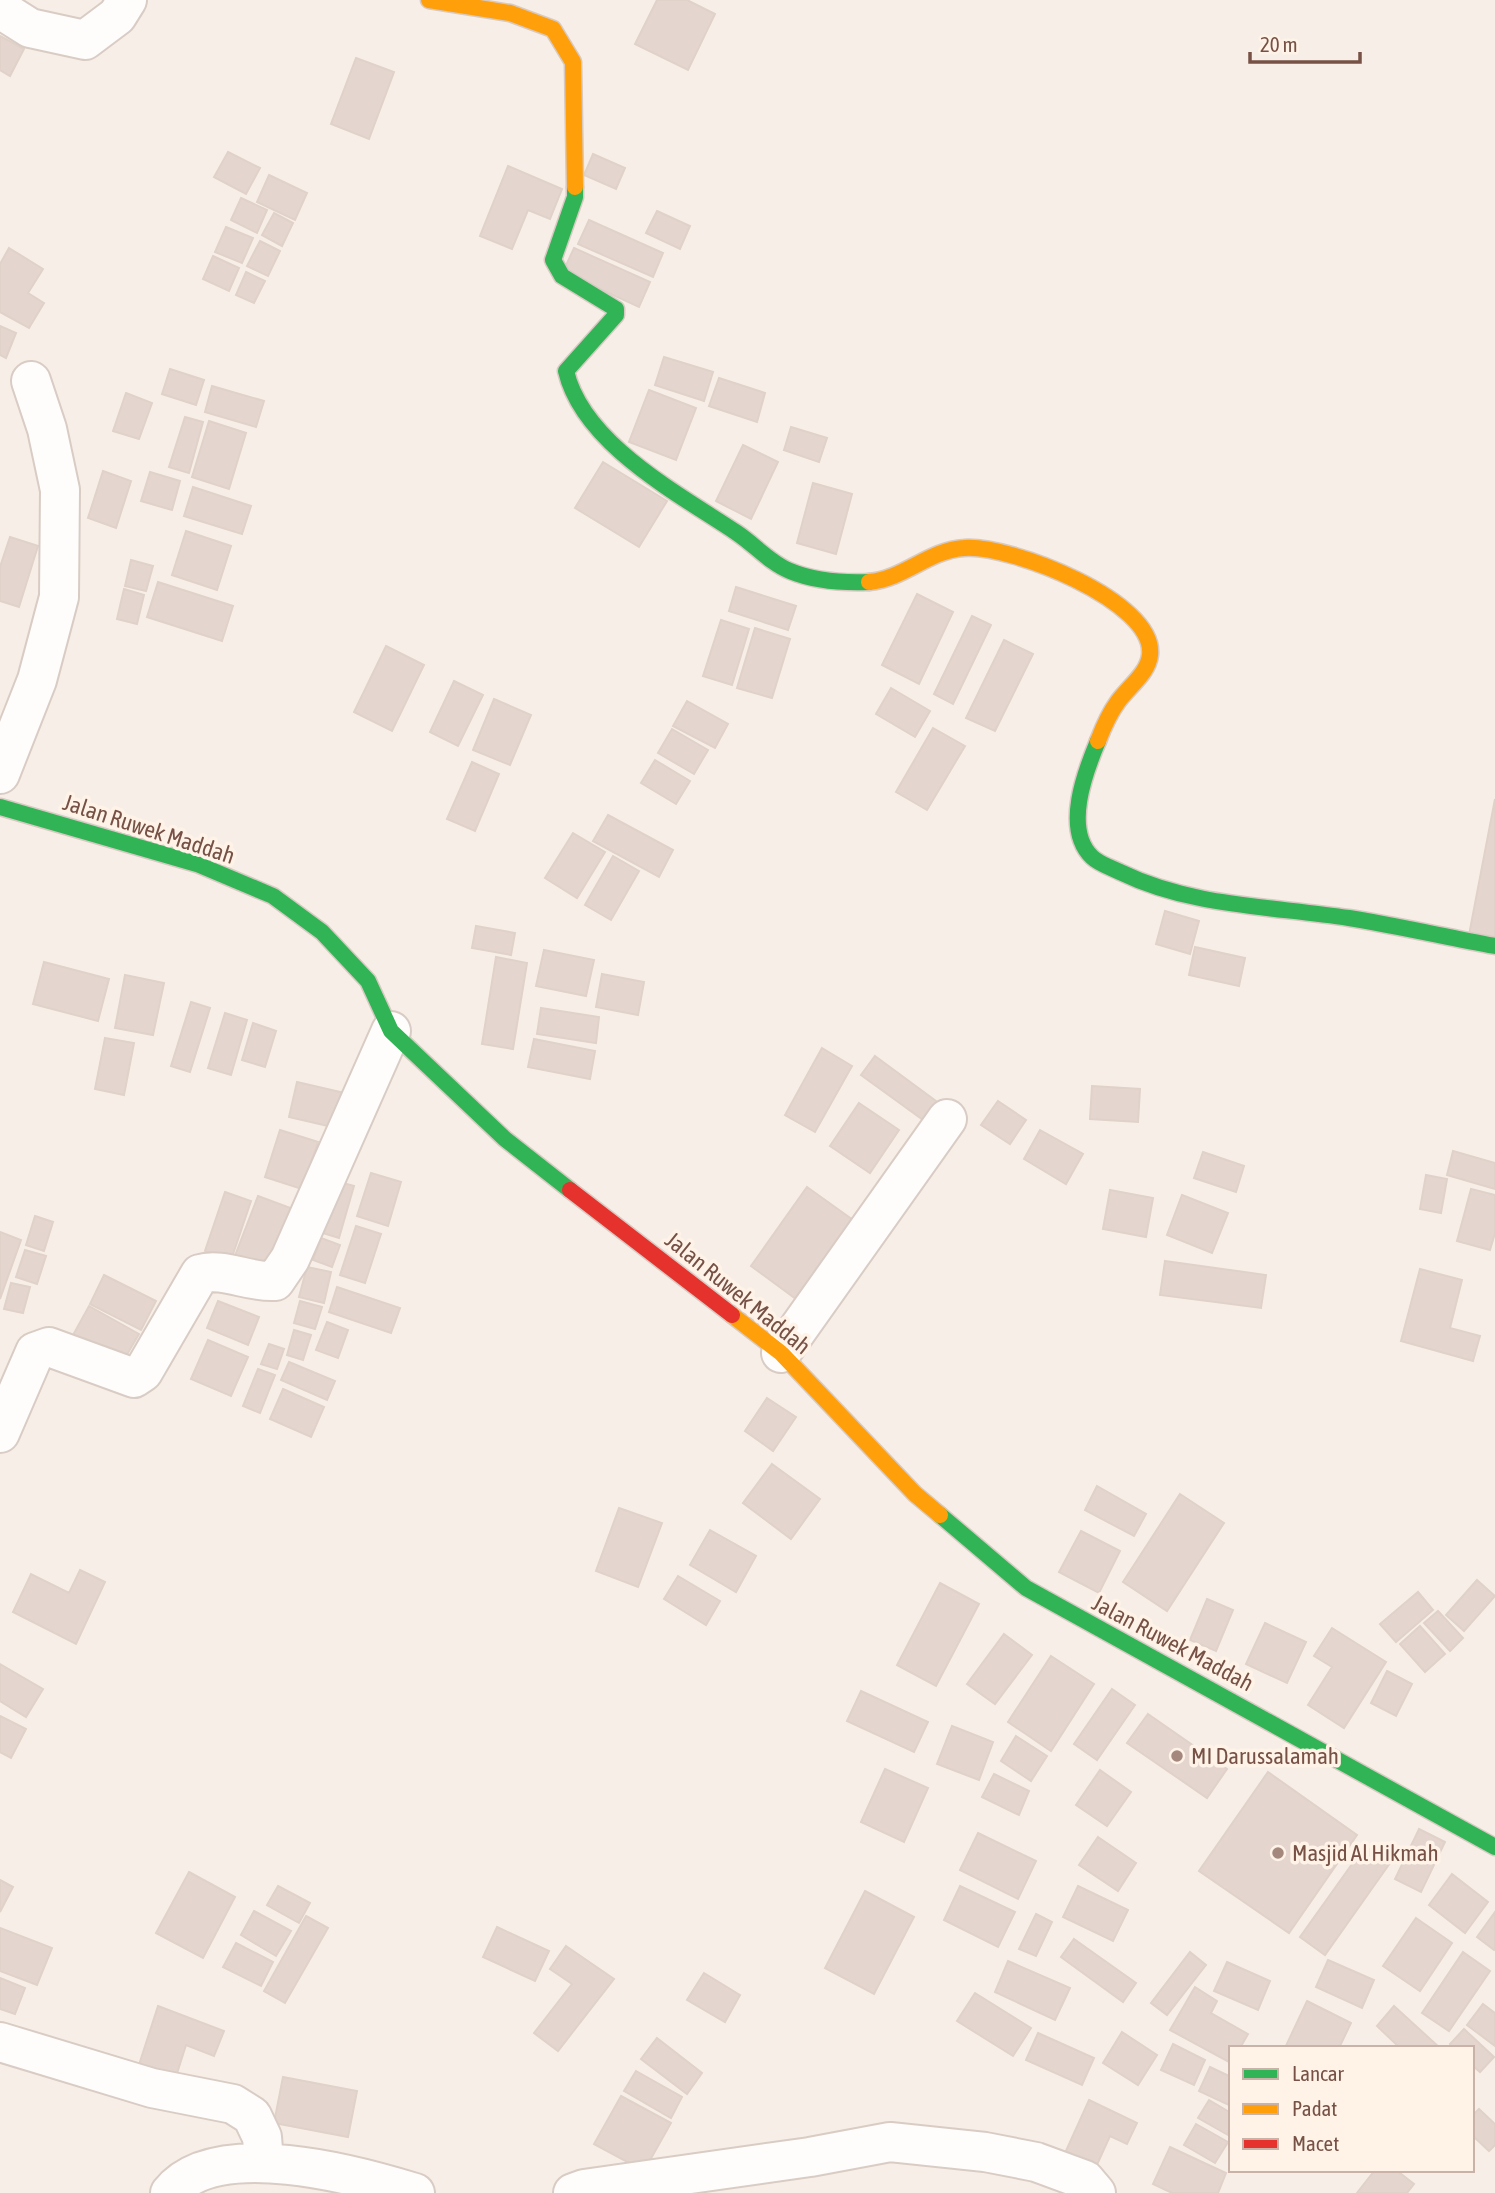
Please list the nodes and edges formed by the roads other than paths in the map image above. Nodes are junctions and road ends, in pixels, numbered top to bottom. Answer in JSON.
{"nodes":[{"id":1,"x":127,"y":0,"type":"edge"},
{"id":2,"x":429,"y":0,"type":"edge"},
{"id":3,"x":0,"y":9,"type":"edge"},
{"id":4,"x":31,"y":381,"type":"dead end"},
{"id":5,"x":0,"y":774,"type":"edge"},
{"id":6,"x":0,"y":807,"type":"edge"},
{"id":7,"x":1495,"y":946,"type":"edge"},
{"id":8,"x":391,"y":1031,"type":"junction"},
{"id":9,"x":947,"y":1119,"type":"dead end"},
{"id":10,"x":781,"y":1353,"type":"junction"},
{"id":11,"x":0,"y":1433,"type":"edge"},
{"id":12,"x":1495,"y":1847,"type":"edge"},
{"id":13,"x":0,"y":2042,"type":"edge"},
{"id":14,"x":264,"y":2162,"type":"junction"},
{"id":15,"x":170,"y":2193,"type":"edge"},
{"id":16,"x":415,"y":2193,"type":"edge"},
{"id":17,"x":573,"y":2193,"type":"edge"},
{"id":18,"x":1096,"y":2193,"type":"edge"}],
"edges":[{"from":1,"to":3,"type":"street"},
{"from":2,"to":7,"type":"street"},
{"from":4,"to":5,"type":"street"},
{"from":6,"to":8,"type":"street","name":"Jalan Ruwek Maddah"},
{"from":8,"to":10,"type":"street","name":"Jalan Ruwek Maddah"},
{"from":8,"to":11,"type":"street"},
{"from":9,"to":10,"type":"street"},
{"from":10,"to":12,"type":"street","name":"Jalan Ruwek Maddah"},
{"from":13,"to":14,"type":"street"},
{"from":14,"to":15,"type":"street"},
{"from":14,"to":16,"type":"street"},
{"from":17,"to":18,"type":"street"}]}
